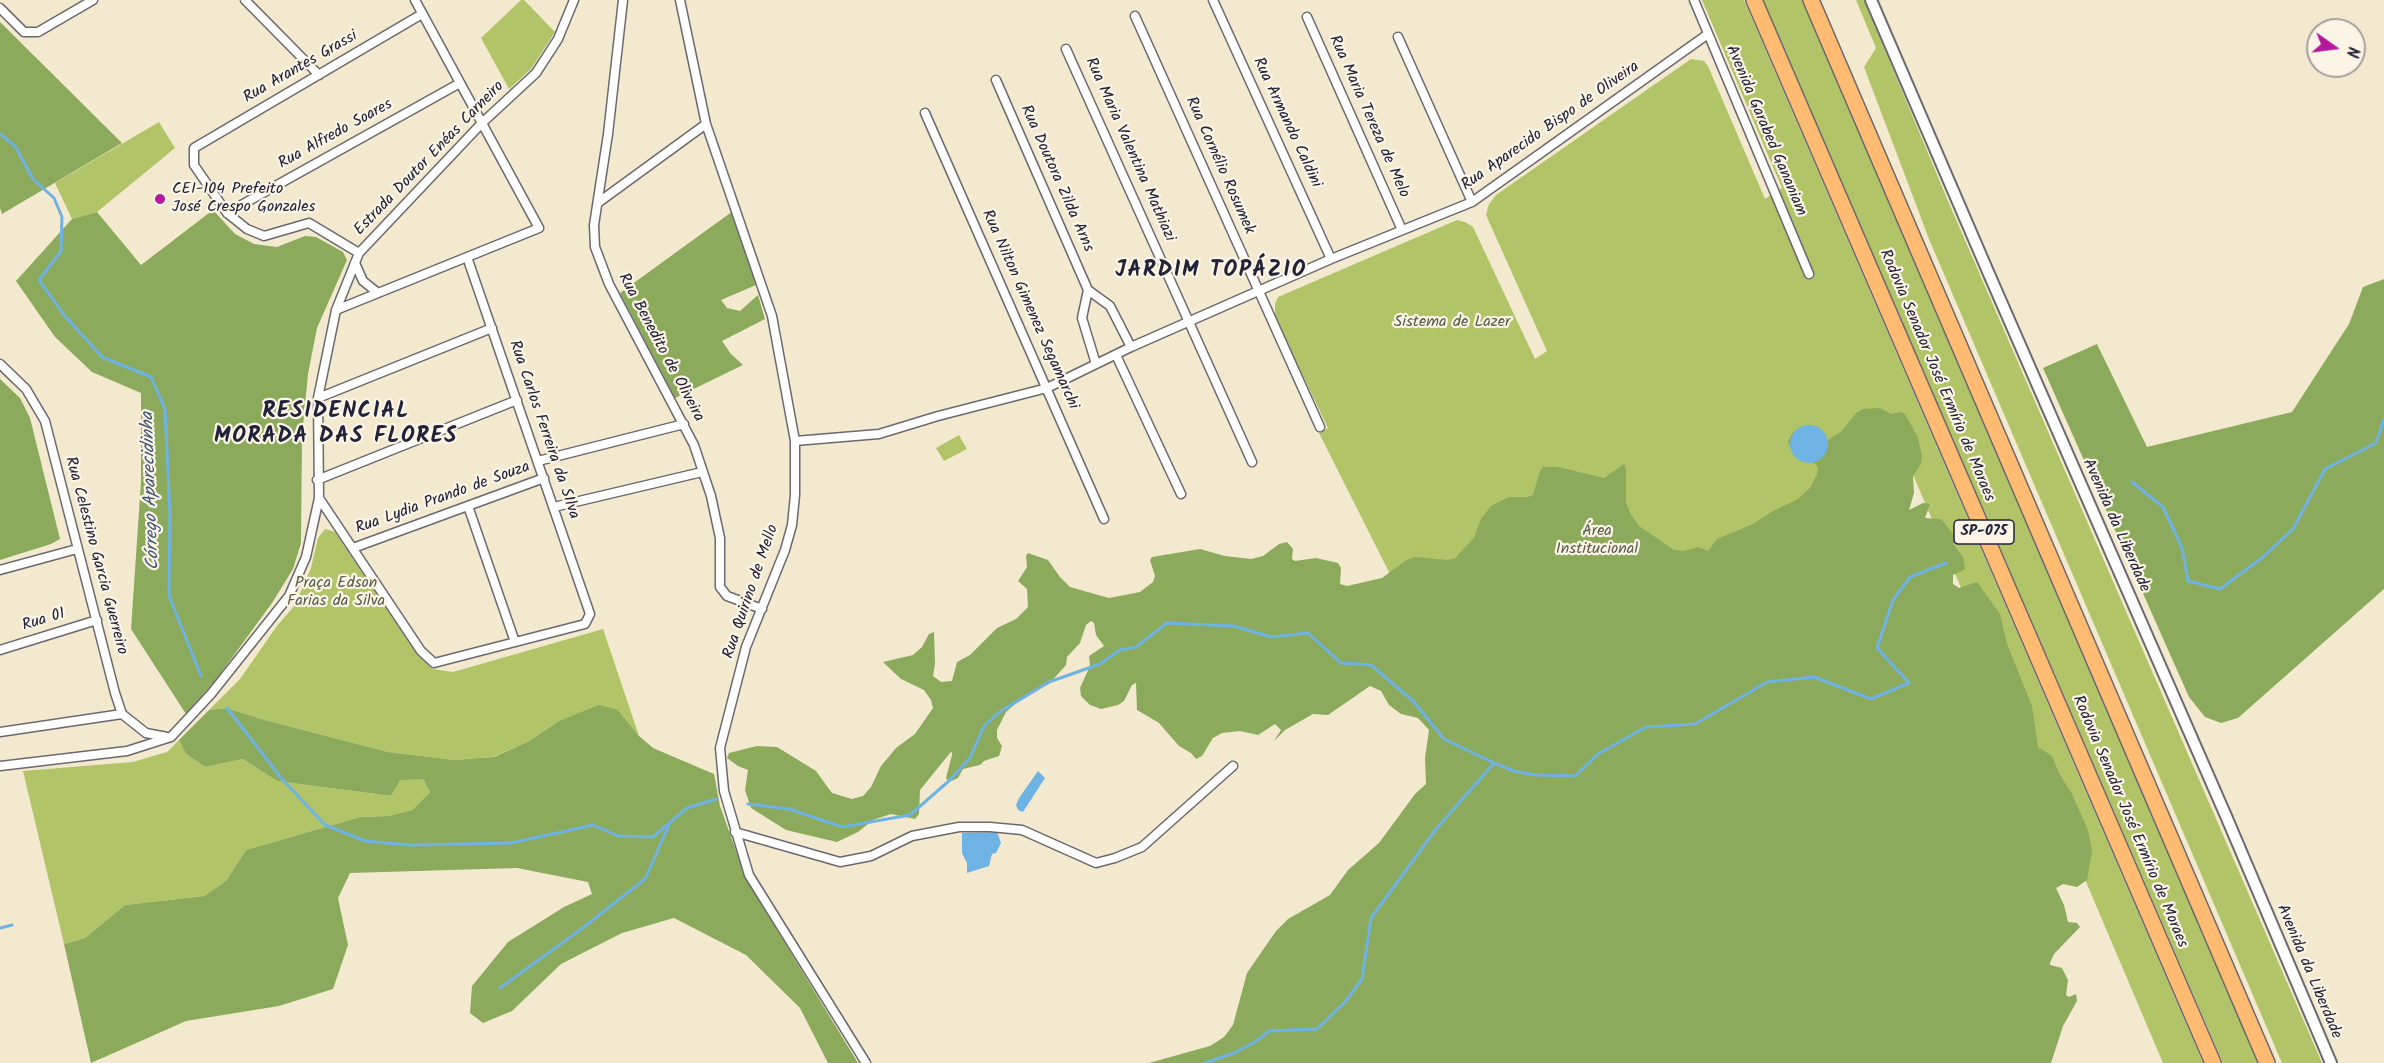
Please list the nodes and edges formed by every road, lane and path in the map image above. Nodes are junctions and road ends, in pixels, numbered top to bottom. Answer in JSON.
{"nodes":[{"id":1,"x":93,"y":0,"type":"edge"},
{"id":2,"x":245,"y":0,"type":"edge"},
{"id":3,"x":415,"y":0,"type":"edge"},
{"id":4,"x":574,"y":0,"type":"edge"},
{"id":5,"x":623,"y":0,"type":"edge"},
{"id":6,"x":680,"y":0,"type":"edge"},
{"id":7,"x":1213,"y":0,"type":"edge"},
{"id":8,"x":1694,"y":0,"type":"edge"},
{"id":9,"x":1754,"y":0,"type":"edge"},
{"id":10,"x":1811,"y":0,"type":"edge"},
{"id":11,"x":1871,"y":0,"type":"edge"},
{"id":12,"x":0,"y":8,"type":"edge"},
{"id":13,"x":422,"y":14,"type":"junction"},
{"id":14,"x":1135,"y":16,"type":"dead end"},
{"id":15,"x":1307,"y":17,"type":"dead end"},
{"id":16,"x":1708,"y":34,"type":"junction"},
{"id":17,"x":1398,"y":37,"type":"dead end"},
{"id":18,"x":1066,"y":49,"type":"dead end"},
{"id":19,"x":319,"y":75,"type":"junction"},
{"id":20,"x":996,"y":80,"type":"dead end"},
{"id":21,"x":460,"y":83,"type":"junction"},
{"id":22,"x":925,"y":113,"type":"dead end"},
{"id":23,"x":482,"y":123,"type":"junction"},
{"id":24,"x":706,"y":124,"type":"junction"},
{"id":25,"x":599,"y":202,"type":"junction"},
{"id":26,"x":1472,"y":202,"type":"junction"},
{"id":27,"x":227,"y":213,"type":"junction"},
{"id":28,"x":1402,"y":230,"type":"junction"},
{"id":29,"x":359,"y":253,"type":"junction"},
{"id":30,"x":467,"y":257,"type":"junction"},
{"id":31,"x":1332,"y":259,"type":"junction"},
{"id":32,"x":355,"y":263,"type":"junction"},
{"id":33,"x":1809,"y":274,"type":"dead end"},
{"id":34,"x":1088,"y":290,"type":"junction"},
{"id":35,"x":1260,"y":292,"type":"junction"},
{"id":36,"x":378,"y":293,"type":"junction"},
{"id":37,"x":336,"y":310,"type":"junction"},
{"id":38,"x":1190,"y":322,"type":"junction"},
{"id":39,"x":492,"y":328,"type":"junction"},
{"id":40,"x":1131,"y":347,"type":"junction"},
{"id":41,"x":1116,"y":356,"type":"junction"},
{"id":42,"x":0,"y":364,"type":"edge"},
{"id":43,"x":1096,"y":364,"type":"junction"},
{"id":44,"x":1047,"y":388,"type":"junction"},
{"id":45,"x":318,"y":398,"type":"junction"},
{"id":46,"x":517,"y":400,"type":"junction"},
{"id":47,"x":684,"y":424,"type":"junction"},
{"id":48,"x":1320,"y":427,"type":"dead end"},
{"id":49,"x":795,"y":441,"type":"junction"},
{"id":50,"x":538,"y":461,"type":"junction"},
{"id":51,"x":1252,"y":462,"type":"dead end"},
{"id":52,"x":702,"y":472,"type":"junction"},
{"id":53,"x":544,"y":478,"type":"junction"},
{"id":54,"x":318,"y":480,"type":"junction"},
{"id":55,"x":1181,"y":494,"type":"dead end"},
{"id":56,"x":319,"y":498,"type":"junction"},
{"id":57,"x":468,"y":506,"type":"junction"},
{"id":58,"x":554,"y":507,"type":"junction"},
{"id":59,"x":1104,"y":519,"type":"dead end"},
{"id":60,"x":353,"y":548,"type":"junction"},
{"id":61,"x":77,"y":549,"type":"junction"},
{"id":62,"x":0,"y":570,"type":"edge"},
{"id":63,"x":762,"y":609,"type":"junction"},
{"id":64,"x":97,"y":620,"type":"junction"},
{"id":65,"x":515,"y":642,"type":"junction"},
{"id":66,"x":0,"y":650,"type":"edge"},
{"id":67,"x":122,"y":714,"type":"junction"},
{"id":68,"x":1,"y":731,"type":"edge"},
{"id":69,"x":171,"y":737,"type":"junction"},
{"id":70,"x":0,"y":766,"type":"edge"},
{"id":71,"x":1233,"y":766,"type":"dead end"},
{"id":72,"x":735,"y":832,"type":"junction"},
{"id":73,"x":866,"y":1063,"type":"edge"},
{"id":74,"x":2213,"y":1063,"type":"edge"},
{"id":75,"x":2267,"y":1063,"type":"edge"},
{"id":76,"x":2331,"y":1063,"type":"edge"}],
"edges":[{"from":1,"to":12,"type":"street"},
{"from":2,"to":19,"type":"street"},
{"from":3,"to":13,"type":"street"},
{"from":4,"to":23,"type":"street","name":"Estrada Doutor Enéas Carneiro"},
{"from":5,"to":25,"type":"street","name":"Rua Benedito de Oliveira"},
{"from":6,"to":24,"type":"street","name":"Rua Quirino de Mello"},
{"from":7,"to":31,"type":"street","name":"Rua Armando Caldini"},
{"from":8,"to":16,"type":"street","name":"Avenida Garabed Gananiam"},
{"from":9,"to":74,"type":"highway","name":"Rodovia Senador José Ermírio de Moraes","number":"SP-075"},
{"from":10,"to":75,"type":"highway","name":"Rodovia Senador José Ermírio de Moraes","number":"SP-075"},
{"from":11,"to":76,"type":"street","name":"Avenida da Liberdade"},
{"from":13,"to":19,"type":"street","name":"Rua Arantes Grassi"},
{"from":13,"to":21,"type":"street"},
{"from":14,"to":35,"type":"street","name":"Rua Cornélio Rosumek"},
{"from":15,"to":28,"type":"street","name":"Rua Maria Tereza de Melo"},
{"from":16,"to":26,"type":"street","name":"Rua Aparecido Bispo de Oliveira"},
{"from":16,"to":33,"type":"street","name":"Avenida Garabed Gananiam"},
{"from":17,"to":26,"type":"street"},
{"from":18,"to":38,"type":"street","name":"Rua Maria Valentina Mathiazi"},
{"from":19,"to":27,"type":"street","name":"Rua Arantes Grassi"},
{"from":20,"to":34,"type":"street","name":"Rua Doutora Zilda Arns"},
{"from":21,"to":23,"type":"street"},
{"from":21,"to":27,"type":"street","name":"Rua Alfredo Soares"},
{"from":22,"to":44,"type":"street","name":"Rua Nilton Gimenez Segamarchi"},
{"from":23,"to":29,"type":"street","name":"Estrada Doutor Enéas Carneiro"},
{"from":23,"to":30,"type":"street"},
{"from":24,"to":25,"type":"street"},
{"from":24,"to":49,"type":"street","name":"Rua Quirino de Mello"},
{"from":25,"to":47,"type":"street","name":"Rua Benedito de Oliveira"},
{"from":26,"to":28,"type":"street","name":"Rua Aparecido Bispo de Oliveira"},
{"from":27,"to":29,"type":"street"},
{"from":28,"to":31,"type":"street","name":"Rua Aparecido Bispo de Oliveira"},
{"from":29,"to":32,"type":"street","name":"Estrada Doutor Enéas Carneiro"},
{"from":30,"to":36,"type":"street"},
{"from":30,"to":39,"type":"street","name":"Rua Carlos Ferreira da SIlva"},
{"from":31,"to":35,"type":"street","name":"Rua Aparecido Bispo de Oliveira"},
{"from":32,"to":36,"type":"street"},
{"from":32,"to":37,"type":"street","name":"Estrada Doutor Enéas Carneiro"},
{"from":34,"to":40,"type":"street","name":"Rua Doutora Zilda Arns"},
{"from":34,"to":43,"type":"street"},
{"from":35,"to":38,"type":"street","name":"Rua Aparecido Bispo de Oliveira"},
{"from":35,"to":48,"type":"street","name":"Rua Cornélio Rosumek"},
{"from":36,"to":37,"type":"street"},
{"from":37,"to":45,"type":"street","name":"Estrada Doutor Enéas Carneiro"},
{"from":38,"to":40,"type":"street","name":"Rua Aparecido Bispo de Oliveira"},
{"from":38,"to":51,"type":"street","name":"Rua Maria Valentina Mathiazi"},
{"from":39,"to":45,"type":"street"},
{"from":39,"to":46,"type":"street","name":"Rua Carlos Ferreira da SIlva"},
{"from":40,"to":41,"type":"street","name":"Rua Aparecido Bispo de Oliveira"},
{"from":41,"to":43,"type":"street","name":"Rua Aparecido Bispo de Oliveira"},
{"from":41,"to":55,"type":"street"},
{"from":42,"to":61,"type":"street","name":"Rua Celestino Garcia Guerreiro"},
{"from":43,"to":44,"type":"street","name":"Rua Aparecido Bispo de Oliveira"},
{"from":44,"to":49,"type":"street","name":"Rua Aparecido Bispo de Oliveira"},
{"from":44,"to":59,"type":"street","name":"Rua Nilton Gimenez Segamarchi"},
{"from":45,"to":54,"type":"street","name":"Estrada Doutor Enéas Carneiro"},
{"from":46,"to":50,"type":"street","name":"Rua Carlos Ferreira da SIlva"},
{"from":46,"to":54,"type":"street"},
{"from":47,"to":50,"type":"street"},
{"from":47,"to":52,"type":"street","name":"Rua Benedito de Oliveira"},
{"from":49,"to":63,"type":"street","name":"Rua Quirino de Mello"},
{"from":50,"to":53,"type":"street","name":"Rua Carlos Ferreira da SIlva"},
{"from":52,"to":58,"type":"street"},
{"from":52,"to":63,"type":"street","name":"Rua Benedito de Oliveira"},
{"from":53,"to":57,"type":"street","name":"Rua Lydia Prando de Souza"},
{"from":53,"to":58,"type":"street","name":"Rua Carlos Ferreira da SIlva"},
{"from":54,"to":56,"type":"street","name":"Estrada Doutor Enéas Carneiro"},
{"from":56,"to":60,"type":"street"},
{"from":56,"to":69,"type":"street","name":"Estrada Doutor Enéas Carneiro"},
{"from":57,"to":60,"type":"street","name":"Rua Lydia Prando de Souza"},
{"from":57,"to":65,"type":"street"},
{"from":58,"to":65,"type":"street","name":"Rua Carlos Ferreira da SIlva"},
{"from":60,"to":65,"type":"street"},
{"from":61,"to":62,"type":"street"},
{"from":61,"to":64,"type":"street","name":"Rua Celestino Garcia Guerreiro"},
{"from":63,"to":72,"type":"street","name":"Rua Quirino de Mello"},
{"from":64,"to":66,"type":"street","name":"Rua 01"},
{"from":64,"to":67,"type":"street","name":"Rua Celestino Garcia Guerreiro"},
{"from":67,"to":68,"type":"street"},
{"from":67,"to":69,"type":"street"},
{"from":69,"to":70,"type":"street","name":"Estrada Doutor Enéas Carneiro"},
{"from":71,"to":72,"type":"street"},
{"from":72,"to":73,"type":"street","name":"Rua Quirino de Mello"}]}
